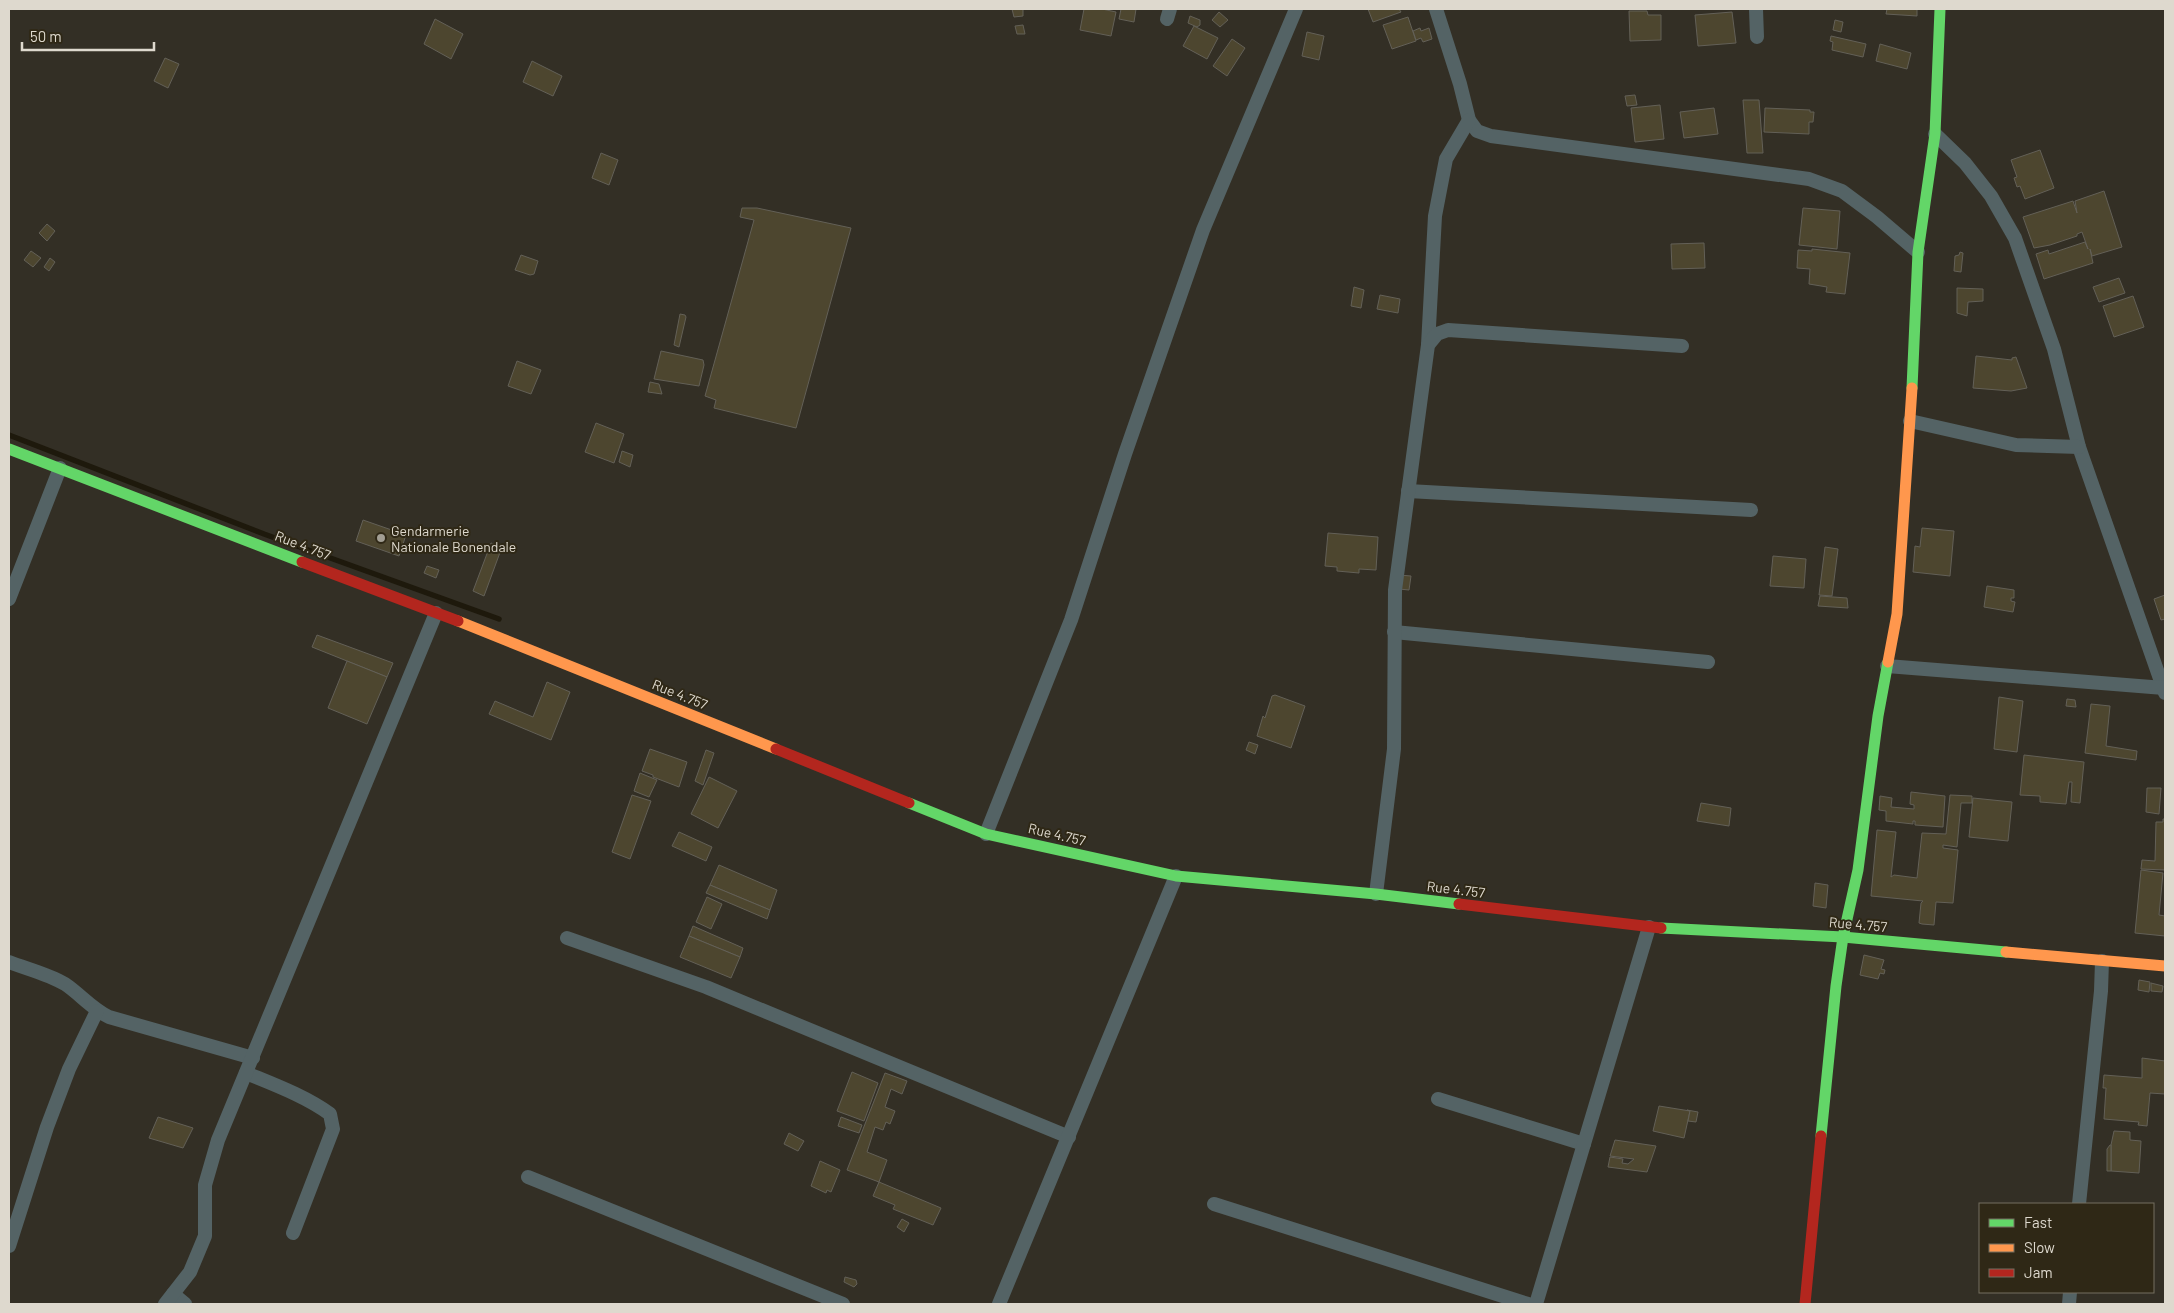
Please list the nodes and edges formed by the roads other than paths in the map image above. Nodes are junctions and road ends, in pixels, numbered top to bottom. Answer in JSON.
{"nodes":[{"id":1,"x":1296,"y":9,"type":"edge"},
{"id":2,"x":1436,"y":9,"type":"edge"},
{"id":3,"x":1756,"y":9,"type":"edge"},
{"id":4,"x":1940,"y":9,"type":"edge"},
{"id":5,"x":1757,"y":37,"type":"dead end"},
{"id":6,"x":1469,"y":120,"type":"junction"},
{"id":7,"x":1935,"y":134,"type":"junction"},
{"id":8,"x":1918,"y":252,"type":"junction"},
{"id":9,"x":1428,"y":345,"type":"junction"},
{"id":10,"x":1682,"y":346,"type":"dead end"},
{"id":11,"x":1910,"y":421,"type":"junction"},
{"id":12,"x":2080,"y":447,"type":"junction"},
{"id":13,"x":9,"y":449,"type":"edge"},
{"id":14,"x":60,"y":468,"type":"junction"},
{"id":15,"x":1408,"y":491,"type":"junction"},
{"id":16,"x":1751,"y":510,"type":"dead end"},
{"id":17,"x":9,"y":599,"type":"edge"},
{"id":18,"x":436,"y":613,"type":"junction"},
{"id":19,"x":1394,"y":632,"type":"junction"},
{"id":20,"x":1708,"y":662,"type":"dead end"},
{"id":21,"x":1887,"y":666,"type":"junction"},
{"id":22,"x":2164,"y":691,"type":"edge"},
{"id":23,"x":986,"y":834,"type":"junction"},
{"id":24,"x":1176,"y":876,"type":"junction"},
{"id":25,"x":1376,"y":894,"type":"junction"},
{"id":26,"x":1648,"y":927,"type":"junction"},
{"id":27,"x":1843,"y":937,"type":"junction"},
{"id":28,"x":567,"y":938,"type":"dead end"},
{"id":29,"x":2102,"y":961,"type":"junction"},
{"id":30,"x":9,"y":962,"type":"edge"},
{"id":31,"x":2165,"y":966,"type":"edge"},
{"id":32,"x":97,"y":1011,"type":"junction"},
{"id":33,"x":253,"y":1058,"type":"junction"},
{"id":34,"x":246,"y":1073,"type":"junction"},
{"id":35,"x":1438,"y":1099,"type":"dead end"},
{"id":36,"x":1069,"y":1138,"type":"junction"},
{"id":37,"x":1584,"y":1144,"type":"junction"},
{"id":38,"x":528,"y":1177,"type":"dead end"},
{"id":39,"x":2079,"y":1203,"type":"edge"},
{"id":40,"x":1214,"y":1204,"type":"dead end"},
{"id":41,"x":293,"y":1233,"type":"dead end"},
{"id":42,"x":9,"y":1246,"type":"edge"},
{"id":43,"x":169,"y":1299,"type":"edge"},
{"id":44,"x":185,"y":1304,"type":"edge"},
{"id":45,"x":843,"y":1304,"type":"edge"},
{"id":46,"x":999,"y":1304,"type":"edge"},
{"id":47,"x":1528,"y":1304,"type":"edge"},
{"id":48,"x":1536,"y":1304,"type":"edge"},
{"id":49,"x":1805,"y":1304,"type":"edge"}],
"edges":[{"from":1,"to":23,"type":"street"},
{"from":2,"to":6,"type":"street"},
{"from":3,"to":5,"type":"street"},
{"from":4,"to":7,"type":"street"},
{"from":6,"to":8,"type":"street"},
{"from":6,"to":9,"type":"street"},
{"from":7,"to":8,"type":"street"},
{"from":7,"to":12,"type":"street"},
{"from":8,"to":11,"type":"street"},
{"from":9,"to":10,"type":"street"},
{"from":9,"to":15,"type":"street"},
{"from":11,"to":12,"type":"street"},
{"from":11,"to":21,"type":"street"},
{"from":12,"to":22,"type":"street"},
{"from":13,"to":14,"type":"street","name":"Rue 4.757"},
{"from":14,"to":17,"type":"street"},
{"from":14,"to":18,"type":"street","name":"Rue 4.757"},
{"from":15,"to":16,"type":"street"},
{"from":15,"to":19,"type":"street"},
{"from":18,"to":23,"type":"street","name":"Rue 4.757"},
{"from":18,"to":33,"type":"street"},
{"from":19,"to":20,"type":"street"},
{"from":19,"to":25,"type":"street"},
{"from":21,"to":22,"type":"street"},
{"from":21,"to":27,"type":"street"},
{"from":23,"to":24,"type":"street","name":"Rue 4.757"},
{"from":24,"to":25,"type":"street","name":"Rue 4.757"},
{"from":24,"to":36,"type":"street"},
{"from":25,"to":26,"type":"street","name":"Rue 4.757"},
{"from":26,"to":27,"type":"street","name":"Rue 4.757"},
{"from":26,"to":37,"type":"street"},
{"from":27,"to":29,"type":"street","name":"Rue 4.757"},
{"from":27,"to":49,"type":"street"},
{"from":28,"to":36,"type":"street"},
{"from":29,"to":31,"type":"street","name":"Rue 4.757"},
{"from":29,"to":39,"type":"street"},
{"from":30,"to":32,"type":"street"},
{"from":32,"to":33,"type":"street"},
{"from":32,"to":42,"type":"street"},
{"from":33,"to":34,"type":"street"},
{"from":34,"to":41,"type":"street"},
{"from":34,"to":43,"type":"street"},
{"from":35,"to":37,"type":"street"},
{"from":36,"to":46,"type":"street"},
{"from":37,"to":48,"type":"street"},
{"from":38,"to":45,"type":"street"},
{"from":40,"to":47,"type":"street"},
{"from":43,"to":44,"type":"street"}]}
